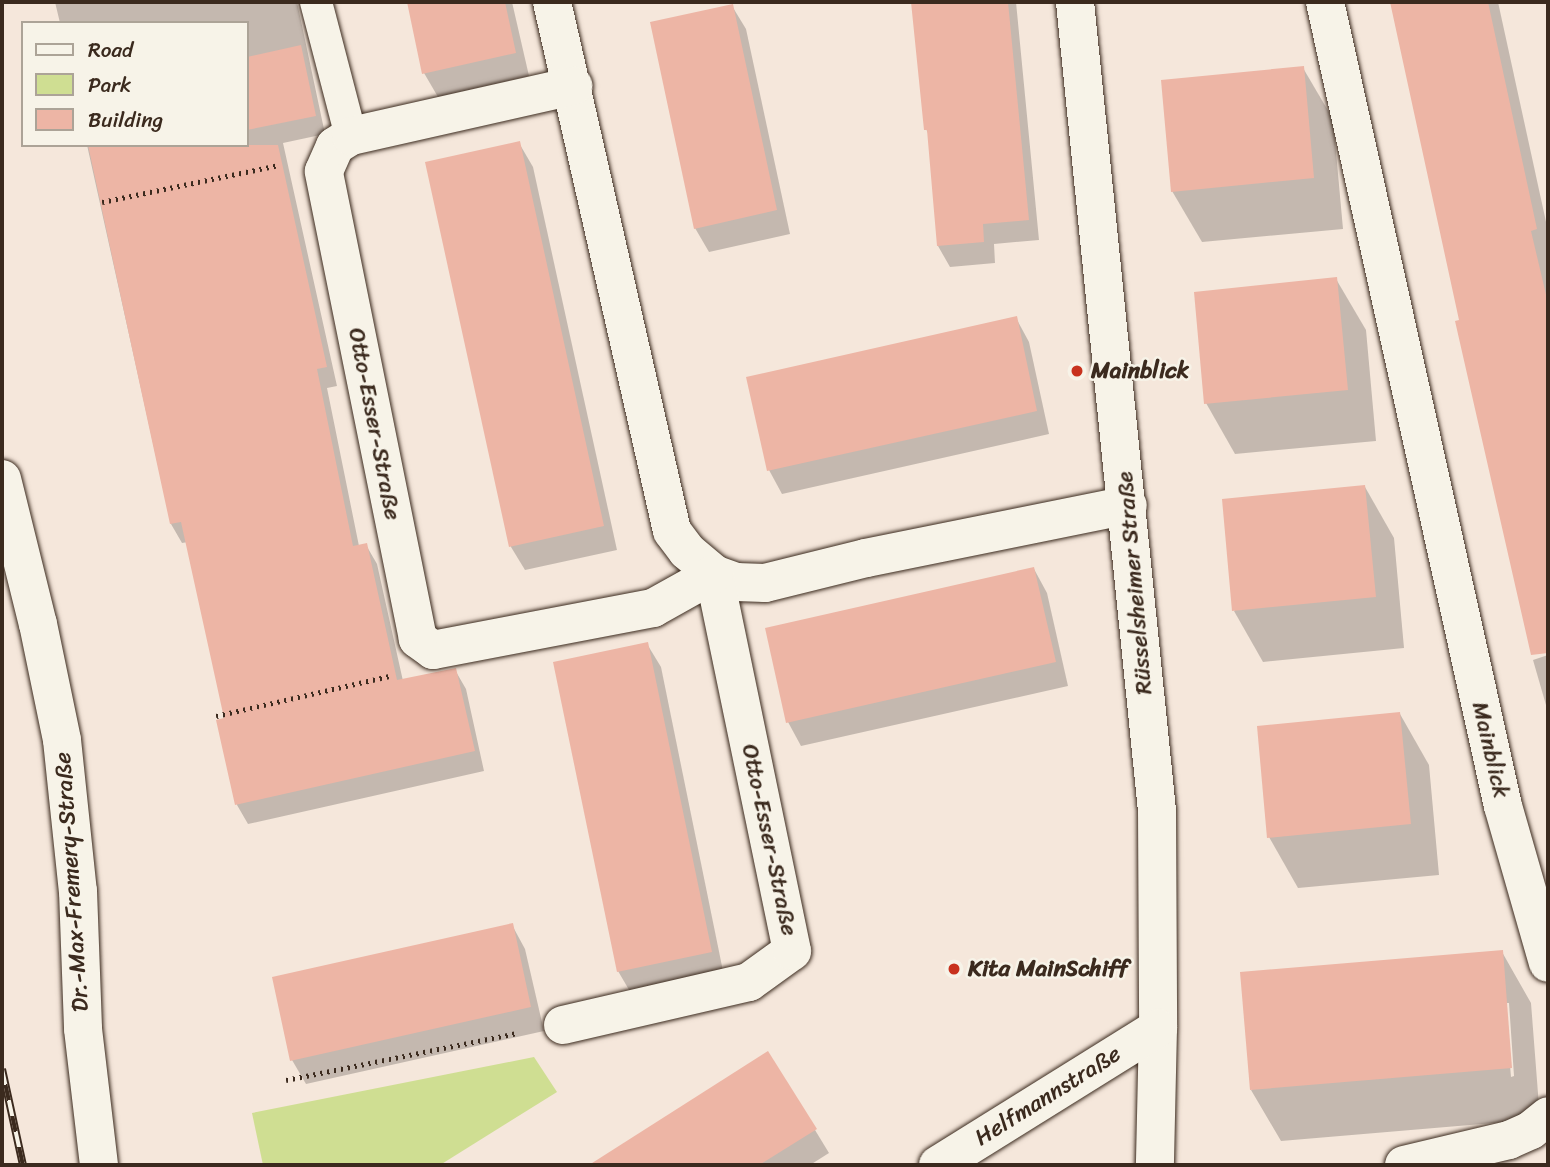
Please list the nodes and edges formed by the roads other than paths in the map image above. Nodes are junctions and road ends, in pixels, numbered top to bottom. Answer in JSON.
{"nodes":[{"id":1,"x":316,"y":2,"type":"edge"},
{"id":2,"x":552,"y":2,"type":"edge"},
{"id":3,"x":1076,"y":2,"type":"edge"},
{"id":4,"x":1325,"y":2,"type":"edge"},
{"id":5,"x":573,"y":86,"type":"junction"},
{"id":6,"x":351,"y":136,"type":"junction"},
{"id":7,"x":2,"y":479,"type":"edge"},
{"id":8,"x":1128,"y":505,"type":"junction"},
{"id":9,"x":714,"y":574,"type":"junction"},
{"id":10,"x":1548,"y":962,"type":"edge"},
{"id":11,"x":563,"y":1025,"type":"road end"},
{"id":12,"x":1158,"y":1028,"type":"junction"},
{"id":13,"x":1548,"y":1116,"type":"edge"},
{"id":14,"x":99,"y":1165,"type":"edge"},
{"id":15,"x":938,"y":1165,"type":"edge"},
{"id":16,"x":1154,"y":1165,"type":"edge"},
{"id":17,"x":1404,"y":1165,"type":"edge"}],
"edges":[{"from":1,"to":6,"type":"lane"},
{"from":2,"to":5,"type":"street"},
{"from":3,"to":8,"type":"street","name":"Rüsselsheimer Straße"},
{"from":4,"to":10,"type":"street","name":"Mainblick"},
{"from":5,"to":6,"type":"street"},
{"from":5,"to":9,"type":"street"},
{"from":6,"to":9,"type":"street","name":"Otto-Esser-Straße"},
{"from":7,"to":14,"type":"street","name":"Dr.-Max-Fremery-Straße"},
{"from":8,"to":9,"type":"street"},
{"from":8,"to":12,"type":"street","name":"Rüsselsheimer Straße"},
{"from":9,"to":11,"type":"street","name":"Otto-Esser-Straße"},
{"from":12,"to":15,"type":"street","name":"Helfmannstraße"},
{"from":12,"to":16,"type":"street","name":"Rüsselsheimer Straße"},
{"from":13,"to":17,"type":"street"}]}
